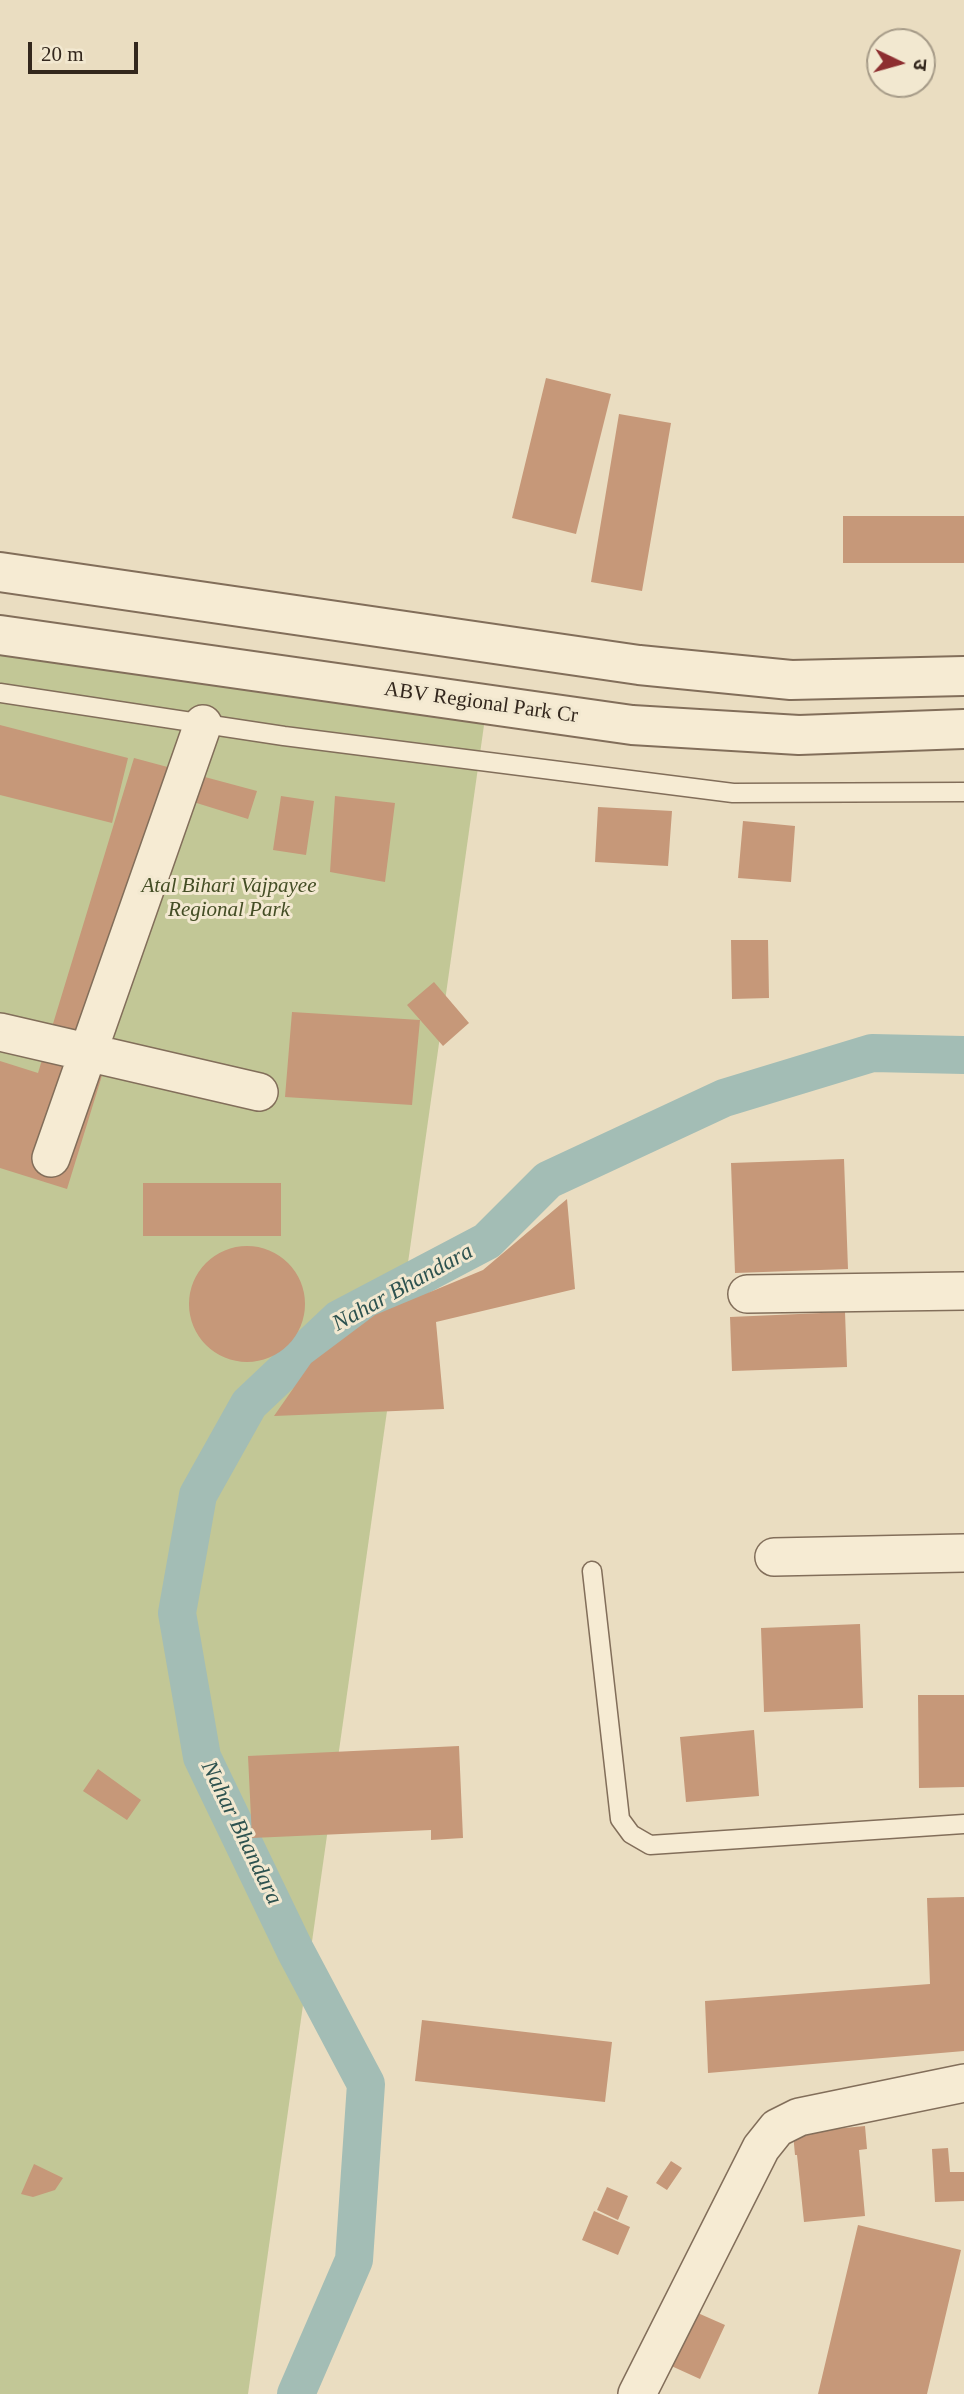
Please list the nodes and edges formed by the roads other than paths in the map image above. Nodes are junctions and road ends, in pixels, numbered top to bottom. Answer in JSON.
{"nodes":[{"id":1,"x":0,"y":572,"type":"edge"},
{"id":2,"x":0,"y":635,"type":"edge"},
{"id":3,"x":964,"y":676,"type":"edge"},
{"id":4,"x":0,"y":693,"type":"edge"},
{"id":5,"x":202,"y":724,"type":"junction"},
{"id":6,"x":964,"y":729,"type":"edge"},
{"id":7,"x":964,"y":792,"type":"edge"},
{"id":8,"x":0,"y":1032,"type":"edge"},
{"id":9,"x":88,"y":1052,"type":"junction"},
{"id":10,"x":259,"y":1092,"type":"dead end"},
{"id":11,"x":51,"y":1158,"type":"dead end"},
{"id":12,"x":964,"y":1291,"type":"edge"},
{"id":13,"x":747,"y":1294,"type":"dead end"},
{"id":14,"x":964,"y":1553,"type":"edge"},
{"id":15,"x":774,"y":1557,"type":"dead end"},
{"id":16,"x":592,"y":1571,"type":"dead end"},
{"id":17,"x":964,"y":1824,"type":"edge"},
{"id":18,"x":964,"y":2083,"type":"edge"},
{"id":19,"x":637,"y":2394,"type":"edge"}],
"edges":[{"from":1,"to":3,"type":"street"},
{"from":2,"to":6,"type":"street","name":"ABV Regional Park Cr"},
{"from":4,"to":5,"type":"lane"},
{"from":5,"to":7,"type":"lane"},
{"from":5,"to":9,"type":"street"},
{"from":8,"to":9,"type":"street"},
{"from":9,"to":10,"type":"street"},
{"from":9,"to":11,"type":"street"},
{"from":12,"to":13,"type":"street"},
{"from":14,"to":15,"type":"street"},
{"from":16,"to":17,"type":"lane"},
{"from":18,"to":19,"type":"street"}]}
